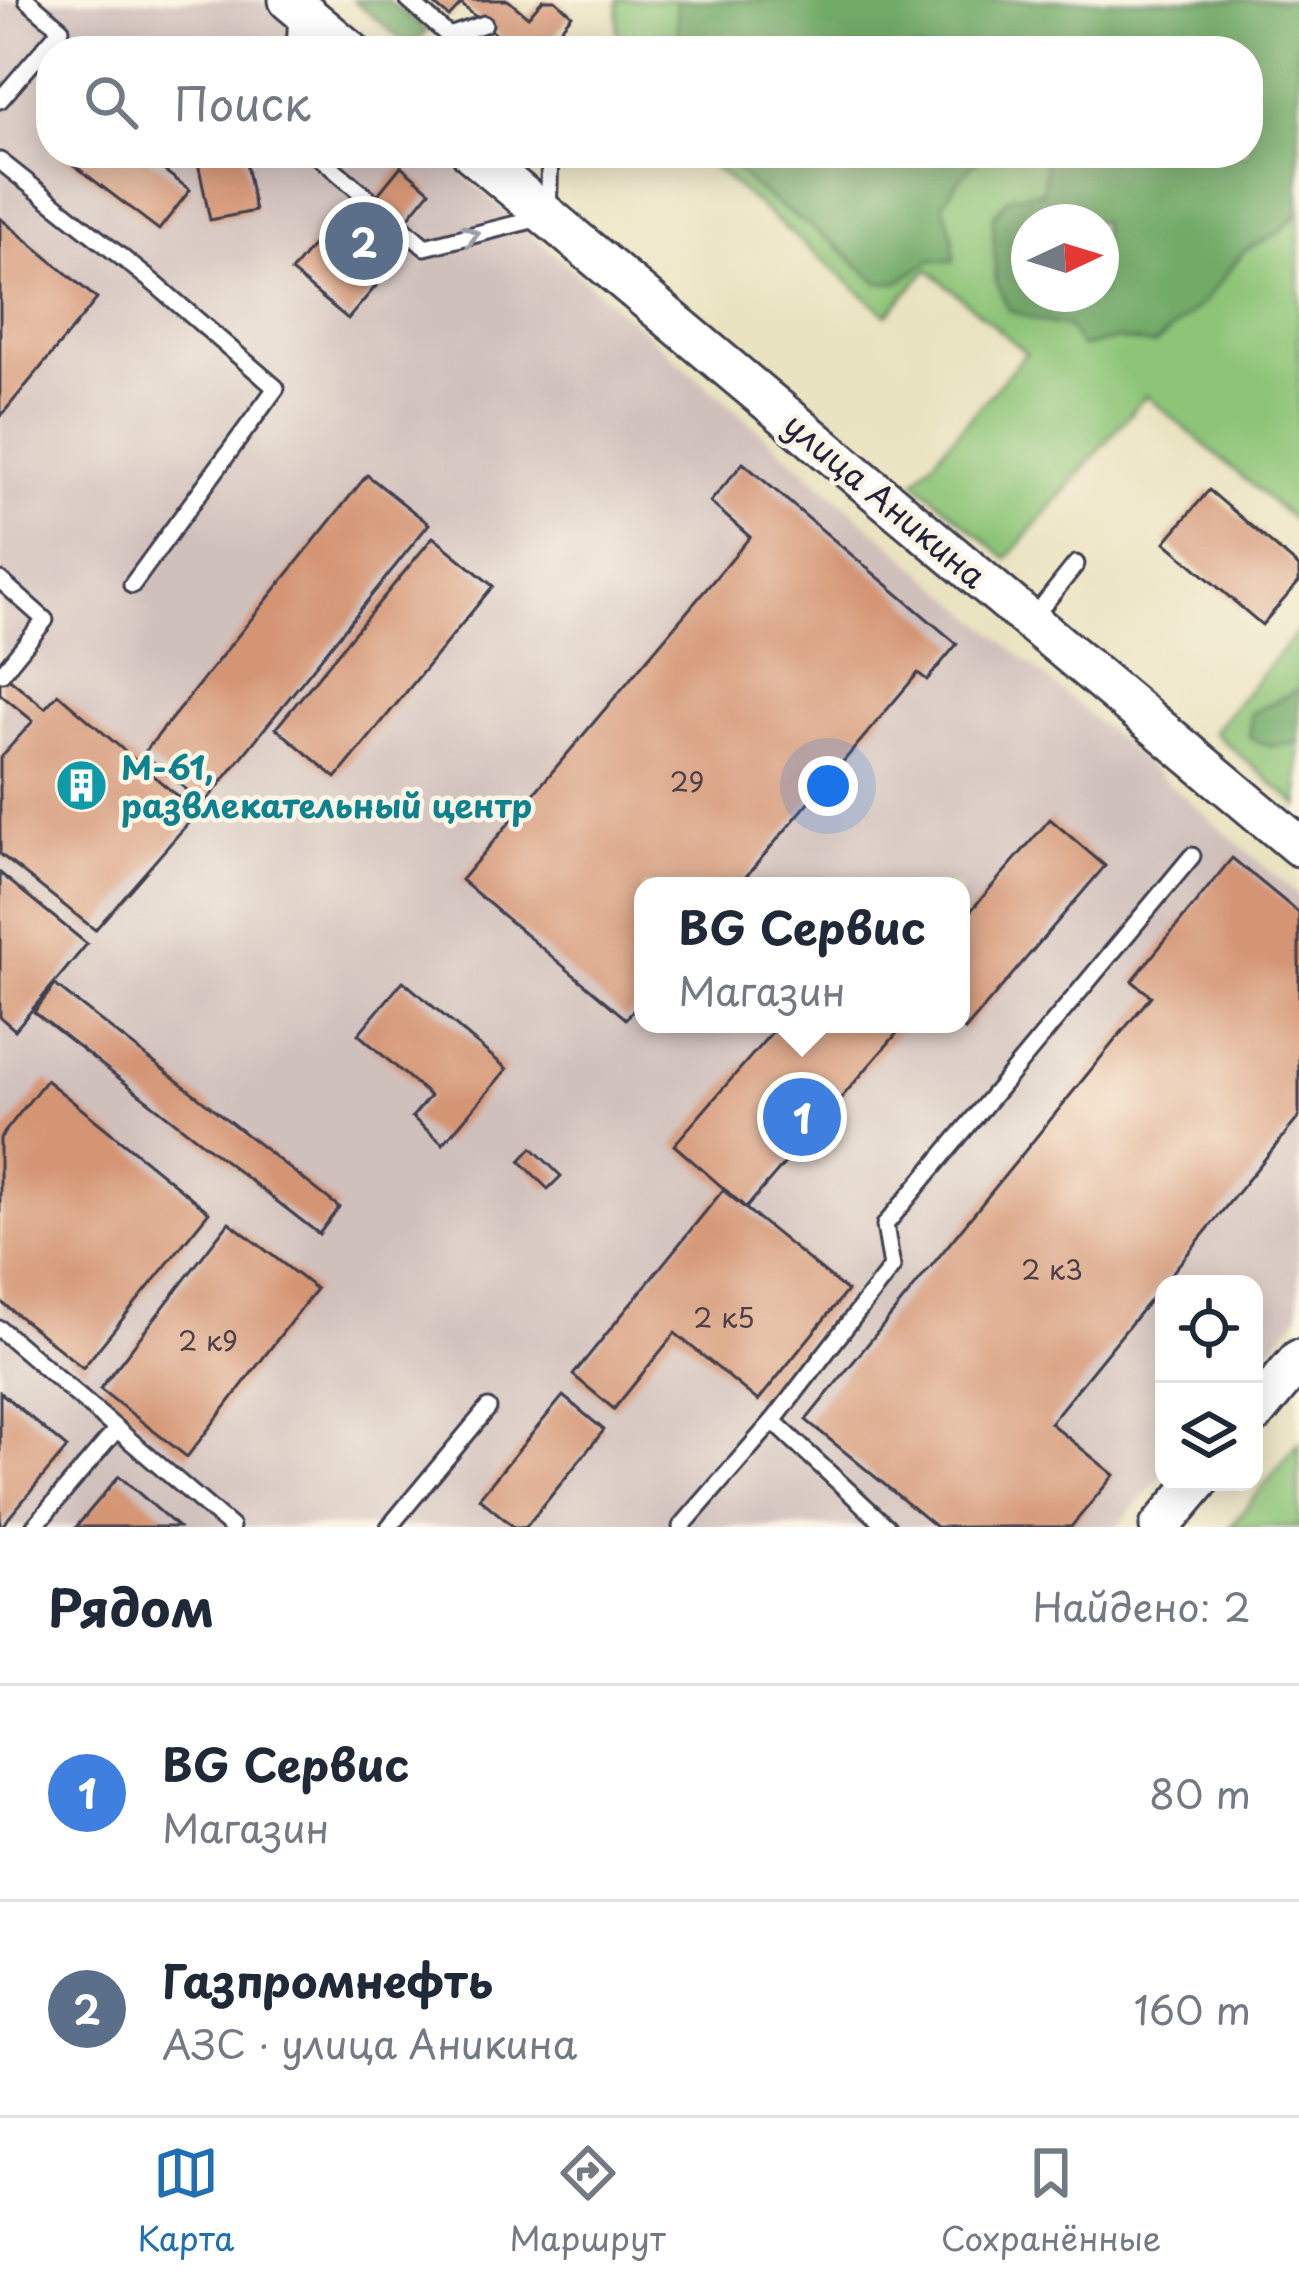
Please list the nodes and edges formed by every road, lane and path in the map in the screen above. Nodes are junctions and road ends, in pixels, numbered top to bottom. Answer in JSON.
{"nodes":[{"id":1,"x":27,"y":0,"type":"edge"},
{"id":2,"x":408,"y":0,"type":"edge"},
{"id":3,"x":301,"y":2,"type":"edge"},
{"id":4,"x":484,"y":24,"type":"dead end"},
{"id":5,"x":55,"y":36,"type":"edge"},
{"id":6,"x":297,"y":36,"type":"edge"},
{"id":7,"x":335,"y":36,"type":"edge"},
{"id":8,"x":36,"y":58,"type":"edge"},
{"id":9,"x":0,"y":100,"type":"edge"},
{"id":10,"x":0,"y":161,"type":"edge"},
{"id":11,"x":332,"y":168,"type":"edge"},
{"id":12,"x":490,"y":168,"type":"edge"},
{"id":13,"x":550,"y":168,"type":"edge"},
{"id":14,"x":372,"y":202,"type":"dead end"},
{"id":15,"x":548,"y":216,"type":"junction"},
{"id":16,"x":400,"y":226,"type":"dead end"},
{"id":17,"x":1076,"y":564,"type":"dead end"},
{"id":18,"x":0,"y":580,"type":"edge"},
{"id":19,"x":132,"y":585,"type":"dead end"},
{"id":20,"x":1030,"y":620,"type":"junction"},
{"id":21,"x":2,"y":674,"type":"edge"},
{"id":22,"x":1299,"y":845,"type":"edge"},
{"id":23,"x":1192,"y":856,"type":"dead end"},
{"id":24,"x":0,"y":1329,"type":"edge"},
{"id":25,"x":1299,"y":1360,"type":"edge"},
{"id":26,"x":1263,"y":1403,"type":"edge"},
{"id":27,"x":488,"y":1408,"type":"dead end"},
{"id":28,"x":773,"y":1421,"type":"junction"},
{"id":29,"x":117,"y":1429,"type":"junction"},
{"id":30,"x":1190,"y":1491,"type":"edge"},
{"id":31,"x":34,"y":1527,"type":"edge"},
{"id":32,"x":231,"y":1527,"type":"edge"},
{"id":33,"x":388,"y":1527,"type":"edge"},
{"id":34,"x":681,"y":1527,"type":"edge"},
{"id":35,"x":887,"y":1527,"type":"edge"},
{"id":36,"x":1160,"y":1527,"type":"edge"}],
"edges":[{"from":1,"to":5,"type":"lane"},
{"from":2,"to":4,"type":"lane"},
{"from":3,"to":6,"type":"lane"},
{"from":3,"to":7,"type":"main road"},
{"from":8,"to":9,"type":"lane"},
{"from":10,"to":19,"type":"lane"},
{"from":11,"to":14,"type":"lane"},
{"from":12,"to":15,"type":"main road","name":"улица Аникина"},
{"from":13,"to":15,"type":"lane"},
{"from":16,"to":15,"type":"lane","one_way":true},
{"from":15,"to":20,"type":"main road","name":"улица Аникина"},
{"from":17,"to":20,"type":"lane"},
{"from":18,"to":21,"type":"lane"},
{"from":20,"to":22,"type":"main road","name":"улица Аникина"},
{"from":23,"to":28,"type":"lane"},
{"from":24,"to":29,"type":"lane"},
{"from":25,"to":26,"type":"main road"},
{"from":27,"to":33,"type":"lane"},
{"from":28,"to":34,"type":"lane"},
{"from":28,"to":35,"type":"lane"},
{"from":29,"to":31,"type":"lane"},
{"from":29,"to":32,"type":"lane"},
{"from":30,"to":36,"type":"main road"}]}
